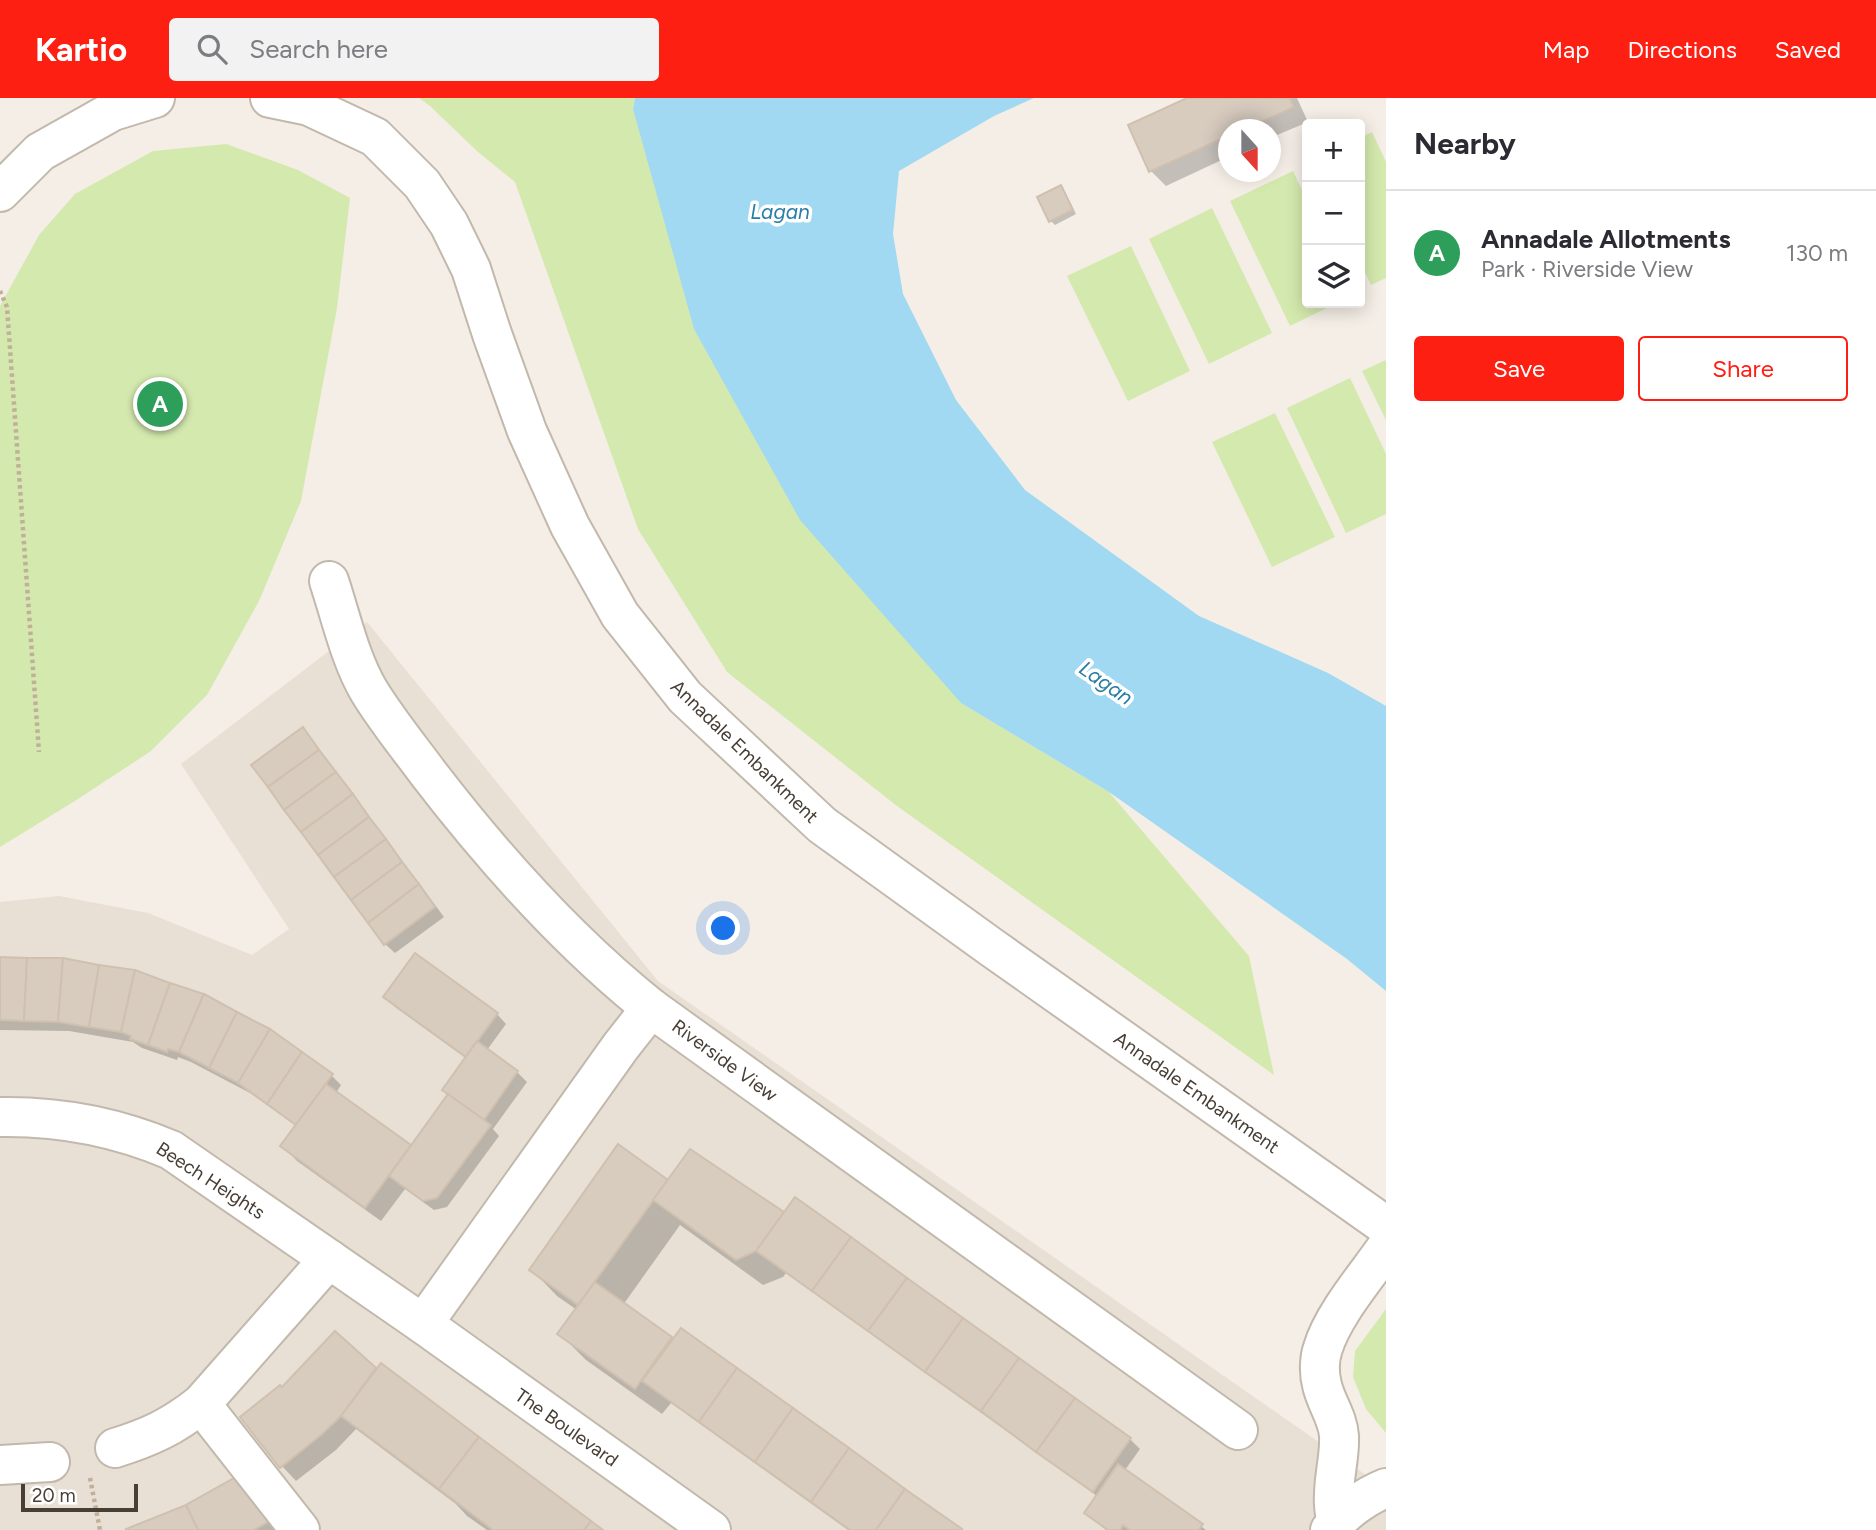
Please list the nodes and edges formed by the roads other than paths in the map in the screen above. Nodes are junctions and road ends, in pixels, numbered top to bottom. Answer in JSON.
{"nodes":[{"id":1,"x":155,"y":98,"type":"edge"},
{"id":2,"x":270,"y":98,"type":"edge"},
{"id":3,"x":0,"y":192,"type":"edge"},
{"id":4,"x":329,"y":581,"type":"dead end"},
{"id":5,"x":651,"y":1008,"type":"junction"},
{"id":6,"x":0,"y":1117,"type":"edge"},
{"id":7,"x":1386,"y":1226,"type":"edge"},
{"id":8,"x":1386,"y":1248,"type":"edge"},
{"id":9,"x":328,"y":1259,"type":"junction"},
{"id":10,"x":422,"y":1324,"type":"junction"},
{"id":11,"x":201,"y":1404,"type":"junction"},
{"id":12,"x":1238,"y":1430,"type":"dead end"},
{"id":13,"x":115,"y":1448,"type":"dead end"},
{"id":14,"x":50,"y":1462,"type":"dead end"},
{"id":15,"x":0,"y":1465,"type":"edge"},
{"id":16,"x":1386,"y":1488,"type":"edge"},
{"id":17,"x":1333,"y":1526,"type":"edge"},
{"id":18,"x":300,"y":1530,"type":"edge"},
{"id":19,"x":711,"y":1530,"type":"edge"}],
"edges":[{"from":1,"to":3,"type":"street"},
{"from":2,"to":7,"type":"street","name":"Annadale Embankment"},
{"from":4,"to":5,"type":"street","name":"Riverside View"},
{"from":5,"to":10,"type":"street"},
{"from":5,"to":12,"type":"street","name":"Riverside View"},
{"from":6,"to":9,"type":"street","name":"Beech Heights"},
{"from":8,"to":17,"type":"street"},
{"from":9,"to":10,"type":"street","name":"Beech Heights"},
{"from":9,"to":11,"type":"street"},
{"from":10,"to":19,"type":"street","name":"The Boulevard"},
{"from":11,"to":13,"type":"street"},
{"from":11,"to":18,"type":"street"},
{"from":14,"to":15,"type":"street"},
{"from":16,"to":17,"type":"street"}]}
